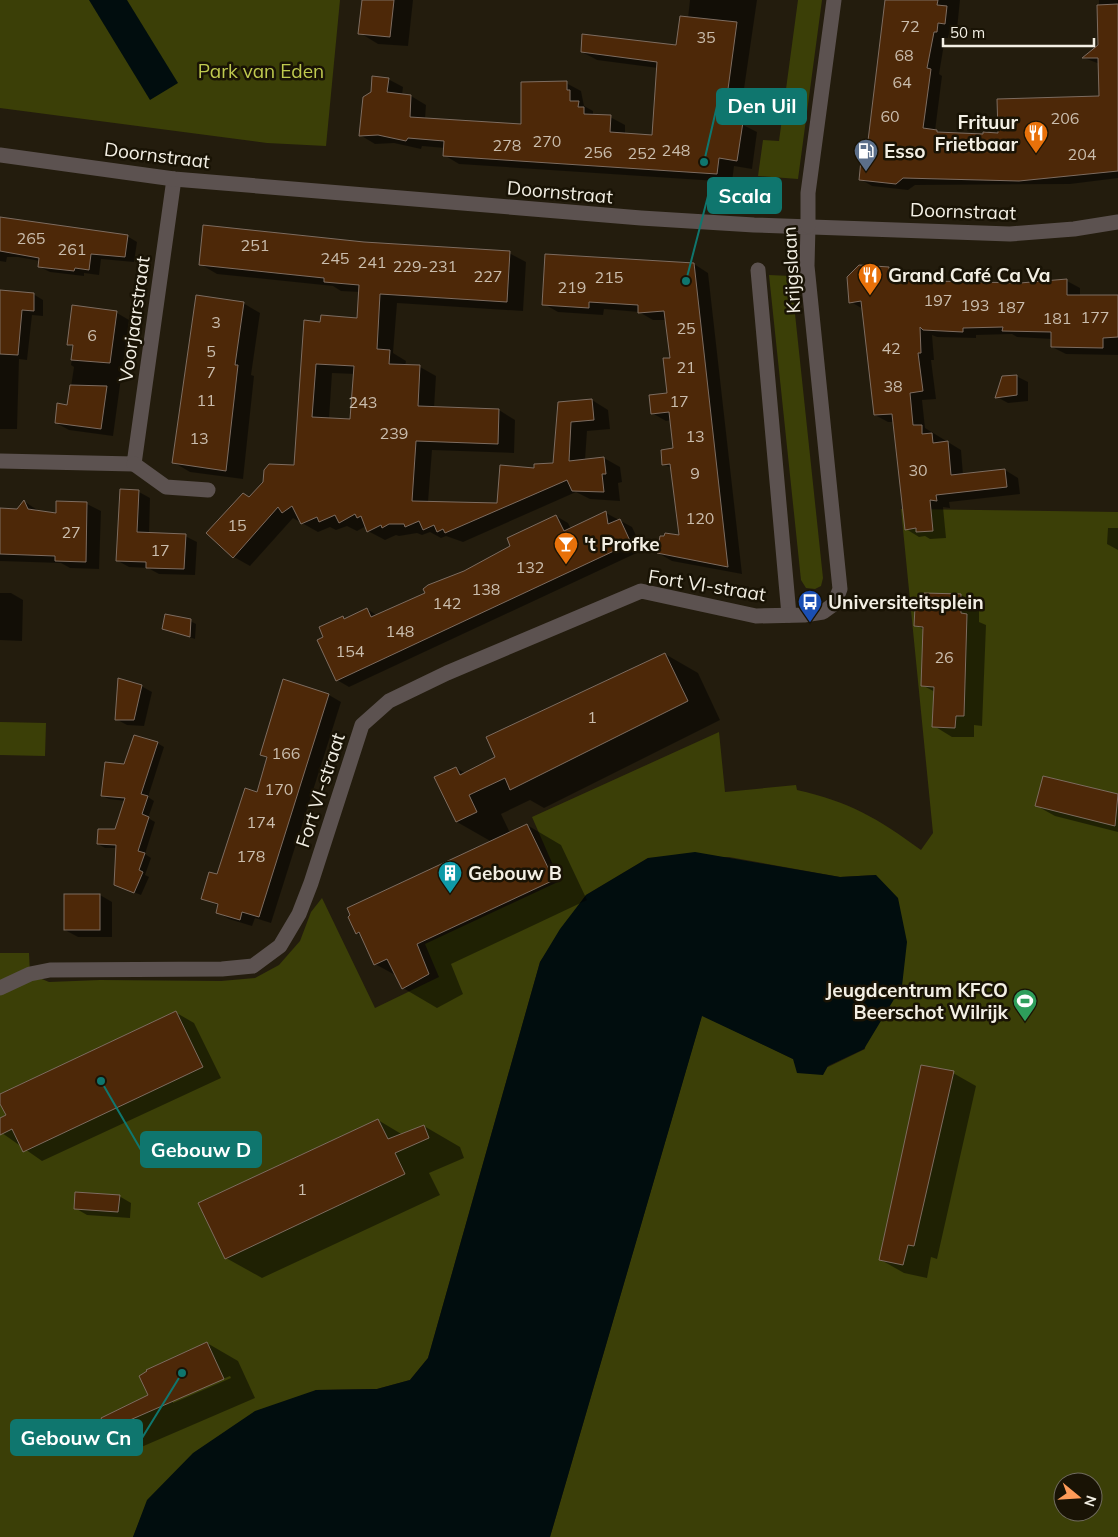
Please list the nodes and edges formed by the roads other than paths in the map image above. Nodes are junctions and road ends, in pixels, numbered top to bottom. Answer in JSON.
{"nodes":[{"id":1,"x":834,"y":0,"type":"edge"},
{"id":2,"x":0,"y":155,"type":"edge"},
{"id":3,"x":174,"y":178,"type":"junction"},
{"id":4,"x":1118,"y":222,"type":"edge"},
{"id":5,"x":808,"y":226,"type":"junction"},
{"id":6,"x":758,"y":270,"type":"dead end"},
{"id":7,"x":0,"y":462,"type":"edge"},
{"id":8,"x":134,"y":464,"type":"junction"},
{"id":9,"x":208,"y":490,"type":"dead end"},
{"id":10,"x":823,"y":612,"type":"joint"},
{"id":11,"x":789,"y":615,"type":"junction"},
{"id":12,"x":0,"y":988,"type":"edge"}],
"edges":[{"from":1,"to":5,"type":"street","name":"Krijgslaan"},
{"from":2,"to":3,"type":"street","name":"Doornstraat"},
{"from":3,"to":5,"type":"street","name":"Doornstraat"},
{"from":3,"to":8,"type":"street","name":"Voorjaarstraat"},
{"from":4,"to":5,"type":"street","name":"Doornstraat"},
{"from":5,"to":10,"type":"street","name":"Krijgslaan"},
{"from":6,"to":11,"type":"street","name":"Krijgslaan"},
{"from":7,"to":8,"type":"street"},
{"from":8,"to":9,"type":"street"},
{"from":10,"to":11,"type":"street","name":"Fort VI-straat"},
{"from":11,"to":12,"type":"street","name":"Fort VI-straat"}]}
